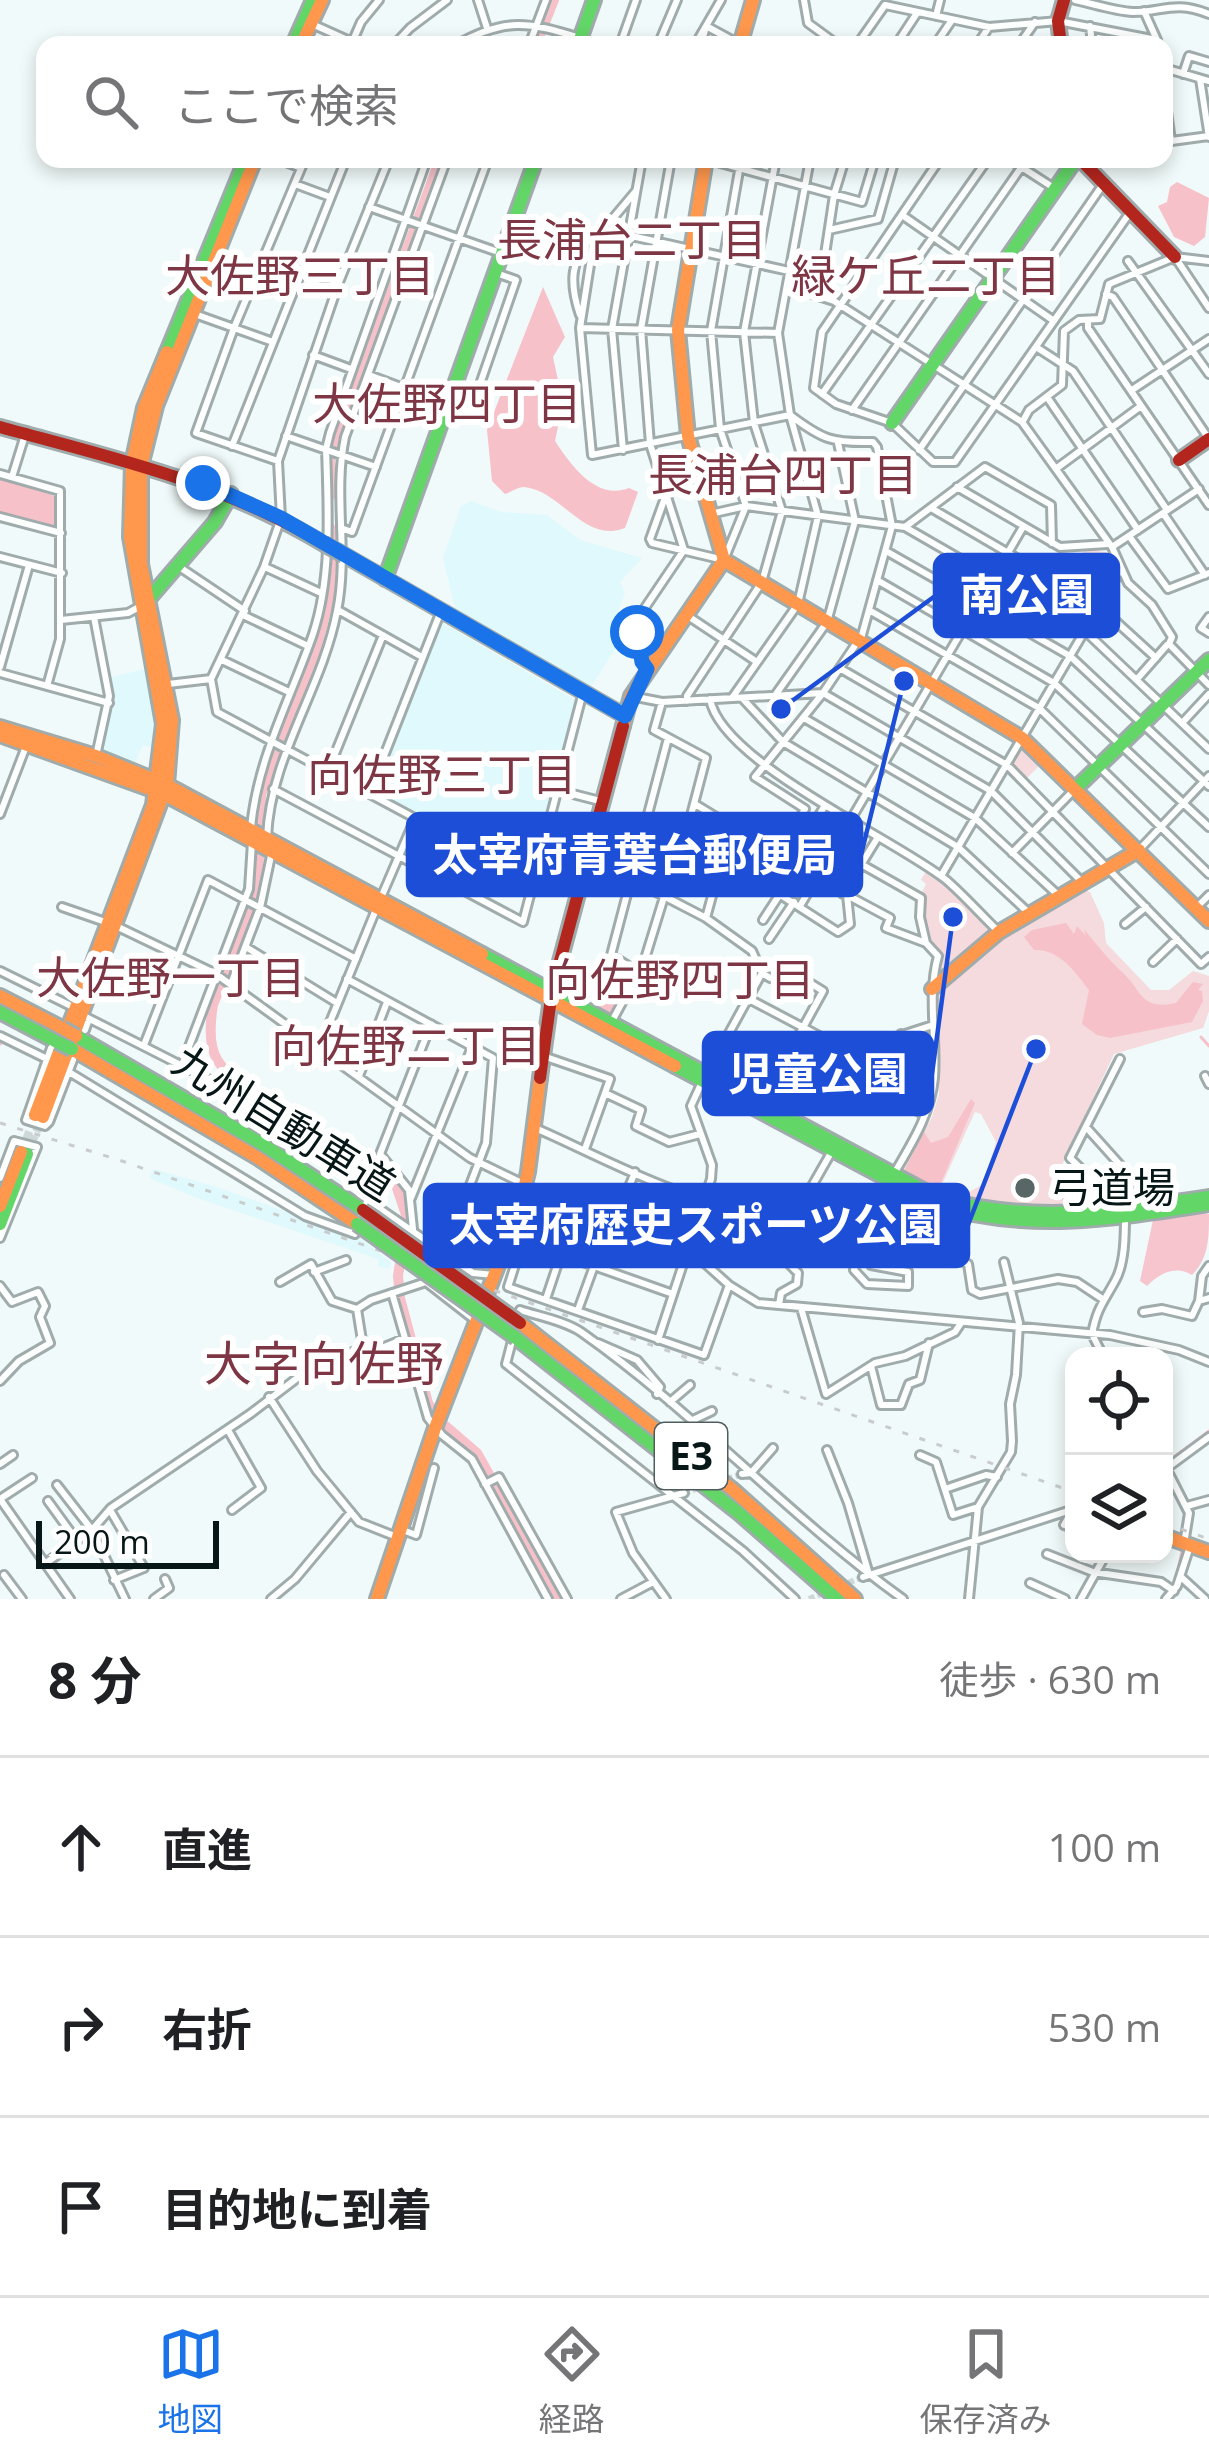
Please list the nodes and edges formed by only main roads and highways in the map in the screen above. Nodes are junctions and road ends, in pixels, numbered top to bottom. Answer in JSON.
{"nodes":[{"id":1,"x":318,"y":0,"type":"edge"},
{"id":2,"x":594,"y":0,"type":"edge"},
{"id":3,"x":752,"y":0,"type":"edge"},
{"id":4,"x":1064,"y":0,"type":"edge"},
{"id":5,"x":301,"y":36,"type":"edge"},
{"id":6,"x":303,"y":36,"type":"edge"},
{"id":7,"x":581,"y":36,"type":"edge"},
{"id":8,"x":742,"y":36,"type":"edge"},
{"id":9,"x":1060,"y":36,"type":"edge"},
{"id":10,"x":247,"y":168,"type":"edge"},
{"id":11,"x":248,"y":168,"type":"edge"},
{"id":12,"x":533,"y":168,"type":"edge"},
{"id":13,"x":705,"y":168,"type":"edge"},
{"id":14,"x":1071,"y":168,"type":"edge"},
{"id":15,"x":1088,"y":168,"type":"edge"},
{"id":16,"x":1174,"y":257,"type":"road end"},
{"id":17,"x":892,"y":423,"type":"road end"},
{"id":18,"x":0,"y":428,"type":"edge"},
{"id":19,"x":1209,"y":439,"type":"edge"},
{"id":20,"x":1179,"y":460,"type":"road end"},
{"id":21,"x":137,"y":465,"type":"junction"},
{"id":22,"x":231,"y":494,"type":"junction"},
{"id":23,"x":724,"y":560,"type":"junction"},
{"id":24,"x":385,"y":579,"type":"junction"},
{"id":25,"x":145,"y":603,"type":"junction"},
{"id":26,"x":1209,"y":660,"type":"edge"},
{"id":27,"x":625,"y":716,"type":"junction"},
{"id":28,"x":2,"y":733,"type":"edge"},
{"id":29,"x":161,"y":788,"type":"junction"},
{"id":30,"x":1075,"y":789,"type":"junction"},
{"id":31,"x":1138,"y":850,"type":"junction"},
{"id":32,"x":1209,"y":921,"type":"edge"},
{"id":33,"x":932,"y":989,"type":"road end"},
{"id":34,"x":0,"y":996,"type":"edge"},
{"id":35,"x":551,"y":996,"type":"junction"},
{"id":36,"x":0,"y":1012,"type":"edge"},
{"id":37,"x":78,"y":1028,"type":"junction"},
{"id":38,"x":58,"y":1034,"type":"junction"},
{"id":39,"x":704,"y":1078,"type":"junction"},
{"id":40,"x":39,"y":1116,"type":"tunnel mouth"},
{"id":41,"x":891,"y":1180,"type":"junction"},
{"id":42,"x":1209,"y":1200,"type":"edge"},
{"id":43,"x":0,"y":1206,"type":"edge"},
{"id":44,"x":363,"y":1212,"type":"junction"},
{"id":45,"x":0,"y":1224,"type":"edge"},
{"id":46,"x":1173,"y":1540,"type":"edge"},
{"id":47,"x":1209,"y":1552,"type":"edge"},
{"id":48,"x":377,"y":1599,"type":"edge"},
{"id":49,"x":837,"y":1599,"type":"edge"},
{"id":50,"x":855,"y":1599,"type":"edge"}],
"edges":[{"from":1,"to":5,"type":"main road"},
{"from":1,"to":6,"type":"main road"},
{"from":2,"to":7,"type":"main road"},
{"from":3,"to":8,"type":"main road"},
{"from":4,"to":9,"type":"main road"},
{"from":10,"to":21,"type":"main road"},
{"from":11,"to":21,"type":"main road"},
{"from":12,"to":24,"type":"main road"},
{"from":13,"to":23,"type":"main road"},
{"from":14,"to":17,"type":"main road"},
{"from":15,"to":16,"type":"main road"},
{"from":18,"to":21,"type":"main road"},
{"from":19,"to":20,"type":"main road"},
{"from":21,"to":22,"type":"main road"},
{"from":21,"to":25,"type":"main road"},
{"from":22,"to":24,"type":"main road","bridge":true},
{"from":22,"to":25,"type":"main road"},
{"from":23,"to":27,"type":"main road"},
{"from":23,"to":30,"type":"main road"},
{"from":24,"to":27,"type":"main road"},
{"from":25,"to":29,"type":"main road"},
{"from":25,"to":29,"type":"main road"},
{"from":26,"to":30,"type":"main road"},
{"from":27,"to":35,"type":"main road"},
{"from":28,"to":29,"type":"main road"},
{"from":28,"to":29,"type":"main road"},
{"from":29,"to":35,"type":"main road"},
{"from":29,"to":37,"type":"main road"},
{"from":30,"to":31,"type":"main road"},
{"from":31,"to":32,"type":"main road"},
{"from":31,"to":33,"type":"main road"},
{"from":34,"to":38,"type":"main road","name":"九州自動車道","number":"E3"},
{"from":35,"to":39,"type":"main road"},
{"from":35,"to":39,"type":"main road"},
{"from":35,"to":48,"type":"main road"},
{"from":36,"to":38,"type":"main road","name":"九州自動車道","number":"E3"},
{"from":37,"to":38,"type":"main road","name":"九州自動車道","number":"E3","bridge":true},
{"from":37,"to":40,"type":"main road"},
{"from":37,"to":44,"type":"main road","name":"九州自動車道","number":"E3"},
{"from":39,"to":41,"type":"main road"},
{"from":39,"to":41,"type":"main road"},
{"from":41,"to":42,"type":"main road"},
{"from":43,"to":45,"type":"main road"},
{"from":44,"to":49,"type":"main road","name":"九州自動車道","number":"E3","bridge":true},
{"from":44,"to":50,"type":"main road","name":"九州自動車道","number":"E3","bridge":true},
{"from":46,"to":47,"type":"main road"}]}
